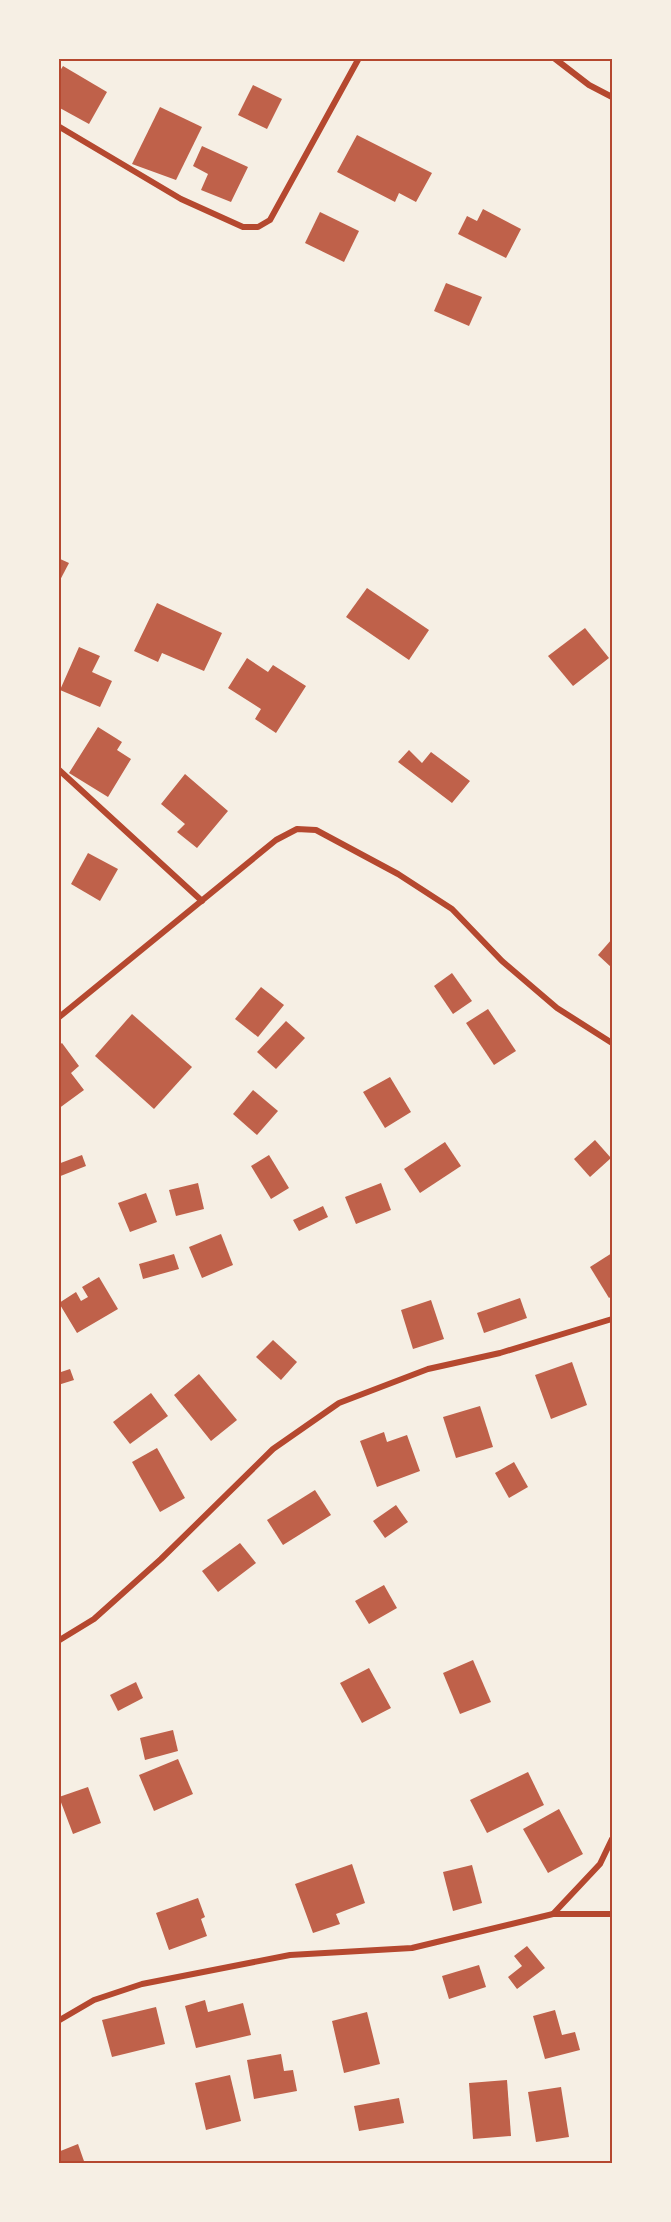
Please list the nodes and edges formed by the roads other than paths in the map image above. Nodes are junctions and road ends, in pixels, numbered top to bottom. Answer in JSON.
{"nodes":[{"id":1,"x":359,"y":58,"type":"edge"},
{"id":2,"x":554,"y":58,"type":"edge"},
{"id":3,"x":612,"y":97,"type":"edge"},
{"id":4,"x":58,"y":126,"type":"edge"},
{"id":5,"x":58,"y":769,"type":"edge"},
{"id":6,"x":202,"y":901,"type":"junction"},
{"id":7,"x":58,"y":1018,"type":"edge"},
{"id":8,"x":612,"y":1043,"type":"edge"},
{"id":9,"x":612,"y":1319,"type":"edge"},
{"id":10,"x":58,"y":1641,"type":"edge"},
{"id":11,"x":612,"y":1839,"type":"edge"},
{"id":12,"x":553,"y":1914,"type":"junction"},
{"id":13,"x":612,"y":1914,"type":"edge"},
{"id":14,"x":58,"y":2021,"type":"edge"}],
"edges":[{"from":1,"to":4,"type":"street"},
{"from":2,"to":3,"type":"street"},
{"from":5,"to":6,"type":"street"},
{"from":6,"to":7,"type":"street"},
{"from":6,"to":8,"type":"street"},
{"from":9,"to":10,"type":"street"},
{"from":11,"to":12,"type":"street"},
{"from":12,"to":13,"type":"street"},
{"from":12,"to":14,"type":"street"}]}
